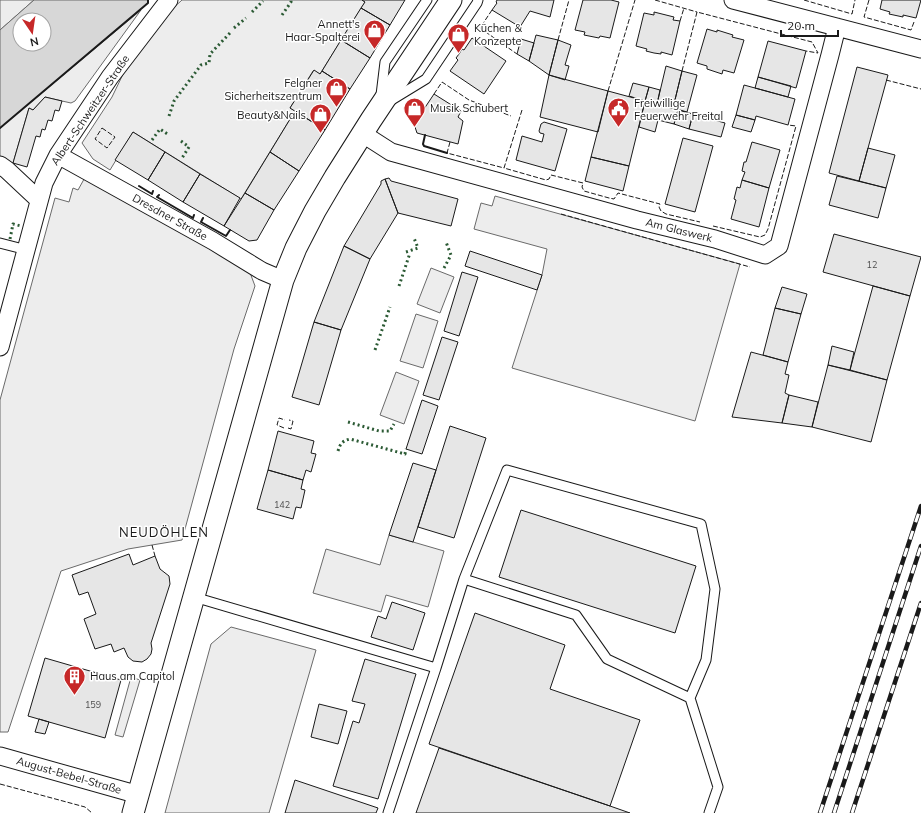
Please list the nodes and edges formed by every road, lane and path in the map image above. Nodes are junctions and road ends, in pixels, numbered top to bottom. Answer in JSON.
{"nodes":[{"id":1,"x":169,"y":0,"type":"edge"},
{"id":2,"x":427,"y":0,"type":"edge"},
{"id":3,"x":452,"y":0,"type":"edge"},
{"id":4,"x":478,"y":0,"type":"edge"},
{"id":5,"x":733,"y":0,"type":"edge"},
{"id":6,"x":837,"y":27,"type":"junction"},
{"id":7,"x":921,"y":49,"type":"edge"},
{"id":8,"x":380,"y":107,"type":"junction"},
{"id":9,"x":362,"y":134,"type":"junction"},
{"id":10,"x":58,"y":155,"type":"junction"},
{"id":11,"x":0,"y":165,"type":"edge"},
{"id":12,"x":39,"y":200,"type":"junction"},
{"id":13,"x":0,"y":243,"type":"edge"},
{"id":14,"x":27,"y":250,"type":"junction"},
{"id":15,"x":283,"y":280,"type":"junction"},
{"id":16,"x":0,"y":347,"type":"edge"},
{"id":17,"x":464,"y":579,"type":"junction"},
{"id":18,"x":194,"y":597,"type":"junction"},
{"id":19,"x":436,"y":668,"type":"junction"},
{"id":20,"x":690,"y":698,"type":"junction"},
{"id":21,"x":0,"y":756,"type":"edge"},
{"id":22,"x":136,"y":804,"type":"edge"},
{"id":23,"x":388,"y":813,"type":"edge"},
{"id":24,"x":709,"y":813,"type":"edge"}],
"edges":[{"from":1,"to":10,"type":"street","name":"Albert-Schweitzer-Straße"},
{"from":2,"to":8,"type":"lane"},
{"from":3,"to":8,"type":"street"},
{"from":4,"to":8,"type":"lane"},
{"from":5,"to":6,"type":"street"},
{"from":6,"to":7,"type":"street"},
{"from":6,"to":9,"type":"street","name":"Am Glaswerk"},
{"from":8,"to":9,"type":"street"},
{"from":9,"to":15,"type":"street"},
{"from":10,"to":12,"type":"street","name":"Albert-Schweitzer-Straße"},
{"from":10,"to":15,"type":"street","name":"Dresdner Straße"},
{"from":11,"to":12,"type":"street"},
{"from":12,"to":14,"type":"street","name":"Albert-Schweitzer-Straße"},
{"from":13,"to":14,"type":"lane"},
{"from":14,"to":16,"type":"street","name":"Albert-Schweitzer-Straße"},
{"from":15,"to":18,"type":"street"},
{"from":17,"to":19,"type":"lane"},
{"from":17,"to":20,"type":"lane"},
{"from":17,"to":20,"type":"lane"},
{"from":18,"to":19,"type":"lane"},
{"from":18,"to":22,"type":"street"},
{"from":19,"to":23,"type":"lane"},
{"from":20,"to":24,"type":"lane"},
{"from":21,"to":22,"type":"street","name":"August-Bebel-Straße"}]}
